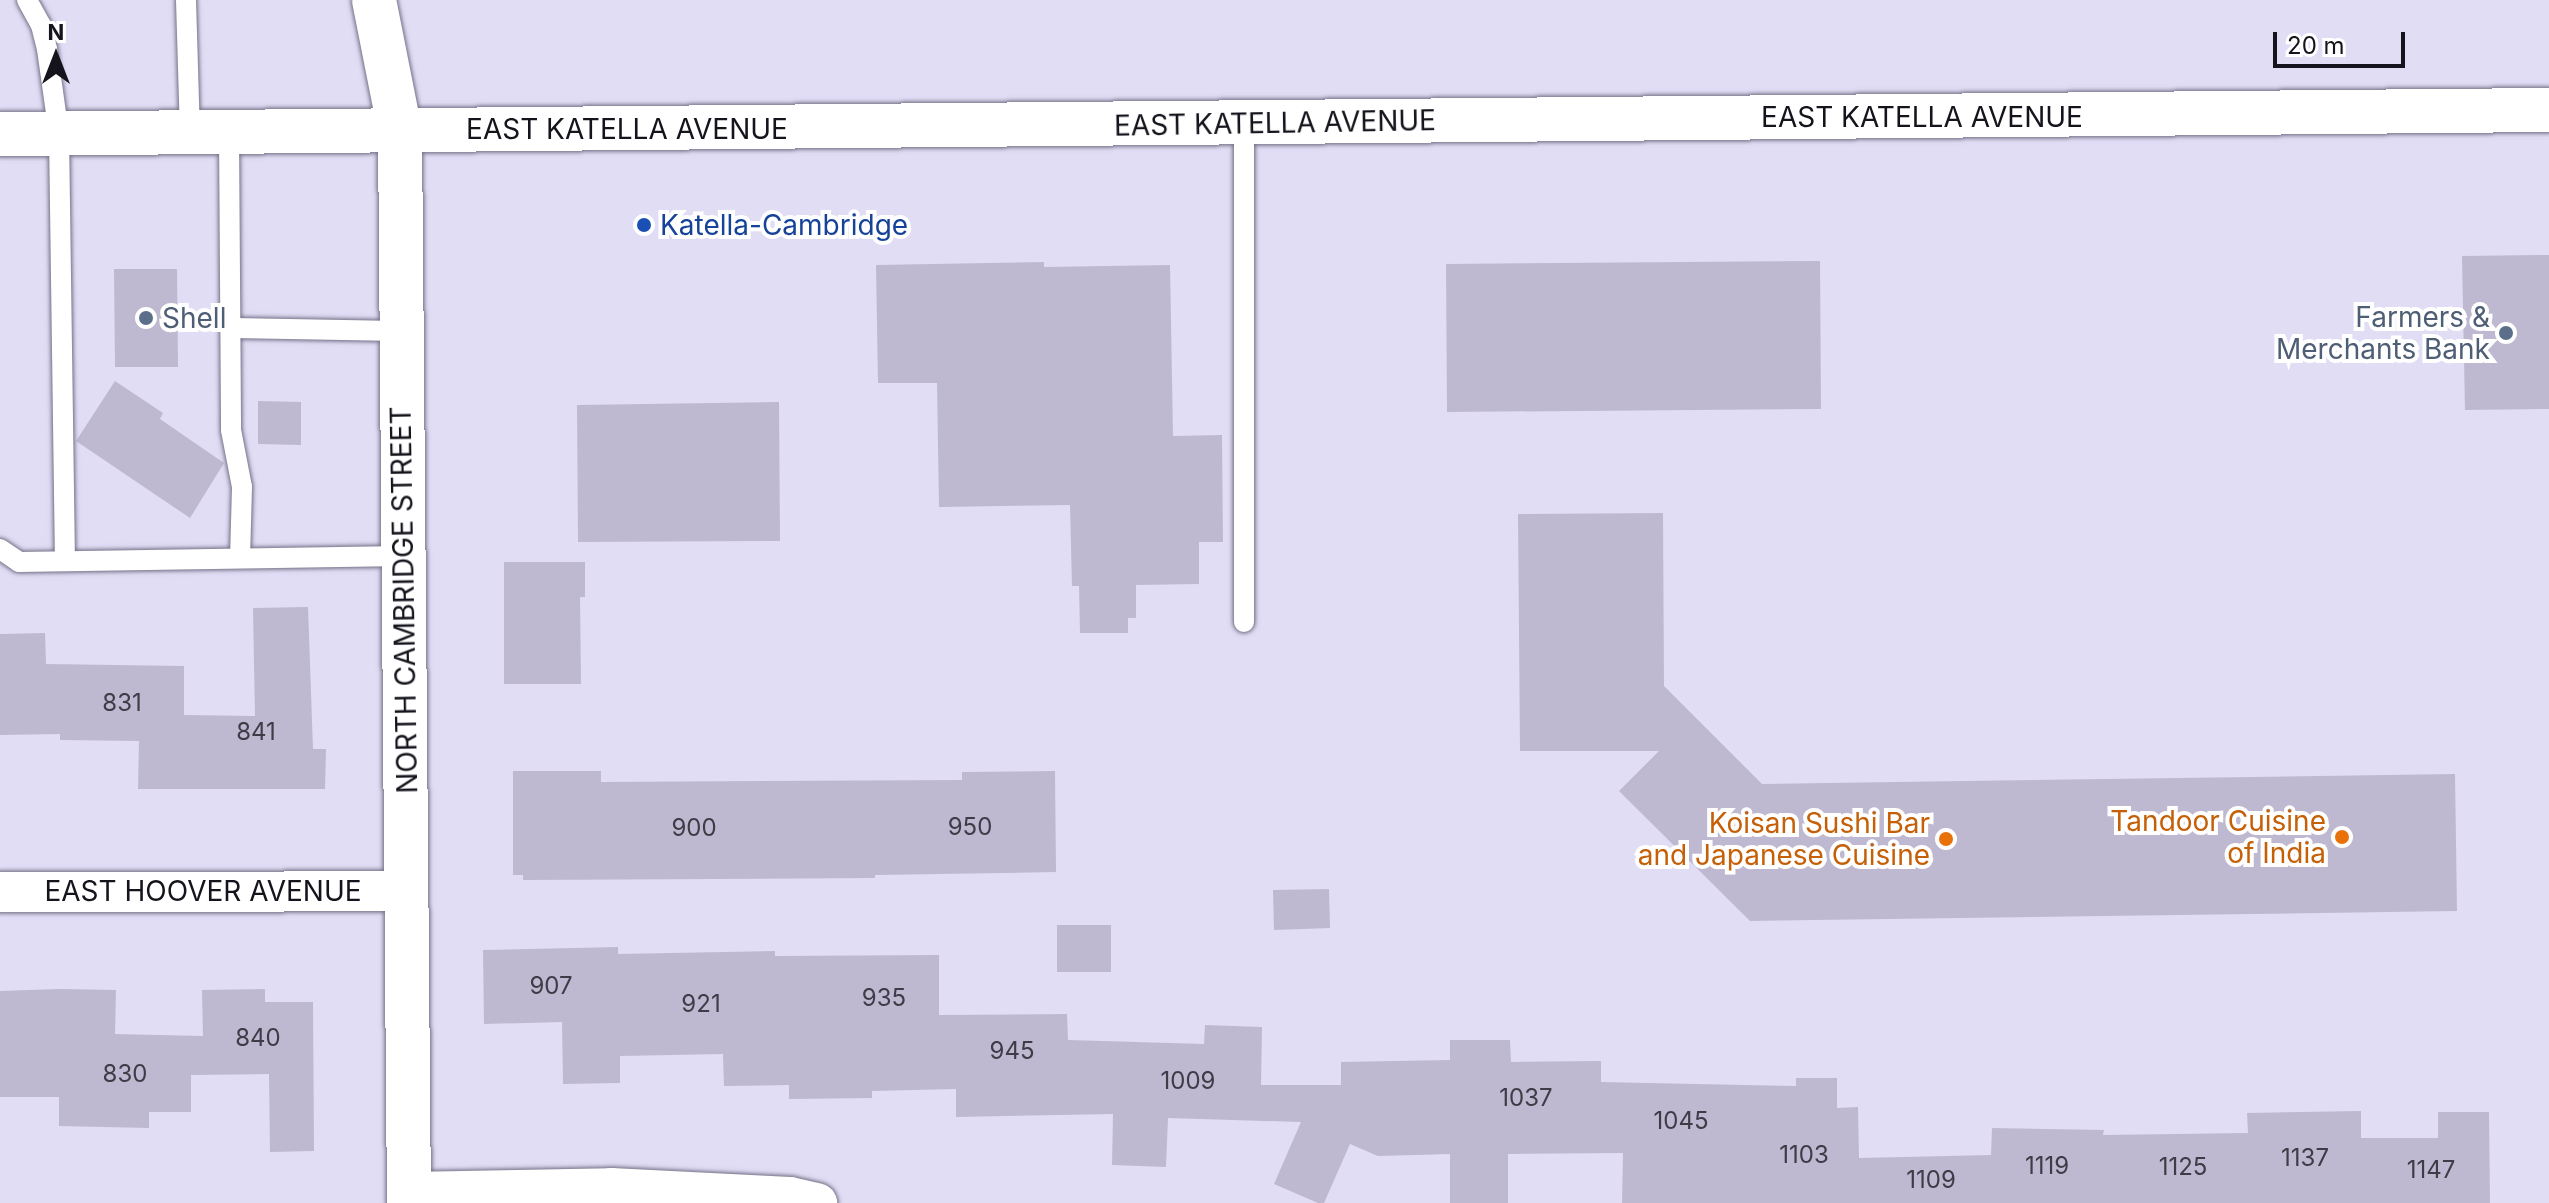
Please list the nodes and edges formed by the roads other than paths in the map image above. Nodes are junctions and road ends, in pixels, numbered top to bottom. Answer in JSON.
{"nodes":[{"id":1,"x":27,"y":0,"type":"edge"},
{"id":2,"x":186,"y":0,"type":"edge"},
{"id":3,"x":374,"y":0,"type":"edge"},
{"id":4,"x":2549,"y":110,"type":"edge"},
{"id":5,"x":1244,"y":123,"type":"junction"},
{"id":6,"x":400,"y":131,"type":"junction"},
{"id":7,"x":210,"y":133,"type":"junction"},
{"id":8,"x":0,"y":134,"type":"edge"},
{"id":9,"x":59,"y":134,"type":"junction"},
{"id":10,"x":230,"y":328,"type":"junction"},
{"id":11,"x":402,"y":331,"type":"junction"},
{"id":12,"x":0,"y":549,"type":"edge"},
{"id":13,"x":404,"y":556,"type":"junction"},
{"id":14,"x":240,"y":558,"type":"junction"},
{"id":15,"x":65,"y":561,"type":"junction"},
{"id":16,"x":1244,"y":622,"type":"dead end"},
{"id":17,"x":407,"y":891,"type":"junction"},
{"id":18,"x":0,"y":892,"type":"edge"},
{"id":19,"x":409,"y":1198,"type":"edge"},
{"id":20,"x":817,"y":1203,"type":"edge"}],
"edges":[{"from":1,"to":9,"type":"lane"},
{"from":2,"to":7,"type":"lane"},
{"from":3,"to":6,"type":"main road","name":"NORTH CAMBRIDGE STREET"},
{"from":4,"to":5,"type":"main road","name":"EAST KATELLA AVENUE"},
{"from":5,"to":6,"type":"main road","name":"EAST KATELLA AVENUE"},
{"from":5,"to":16,"type":"lane"},
{"from":6,"to":7,"type":"main road","name":"EAST KATELLA AVENUE"},
{"from":6,"to":11,"type":"main road","name":"NORTH CAMBRIDGE STREET"},
{"from":7,"to":9,"type":"main road","name":"EAST KATELLA AVENUE"},
{"from":7,"to":10,"type":"lane"},
{"from":8,"to":9,"type":"main road","name":"EAST KATELLA AVENUE"},
{"from":9,"to":15,"type":"lane"},
{"from":10,"to":11,"type":"lane"},
{"from":10,"to":14,"type":"lane"},
{"from":11,"to":13,"type":"main road","name":"NORTH CAMBRIDGE STREET"},
{"from":12,"to":15,"type":"lane"},
{"from":13,"to":14,"type":"lane"},
{"from":13,"to":17,"type":"main road","name":"NORTH CAMBRIDGE STREET"},
{"from":14,"to":15,"type":"lane"},
{"from":17,"to":18,"type":"street","name":"EAST HOOVER AVENUE"},
{"from":17,"to":19,"type":"main road","name":"NORTH CAMBRIDGE STREET"},
{"from":19,"to":20,"type":"street"}]}
